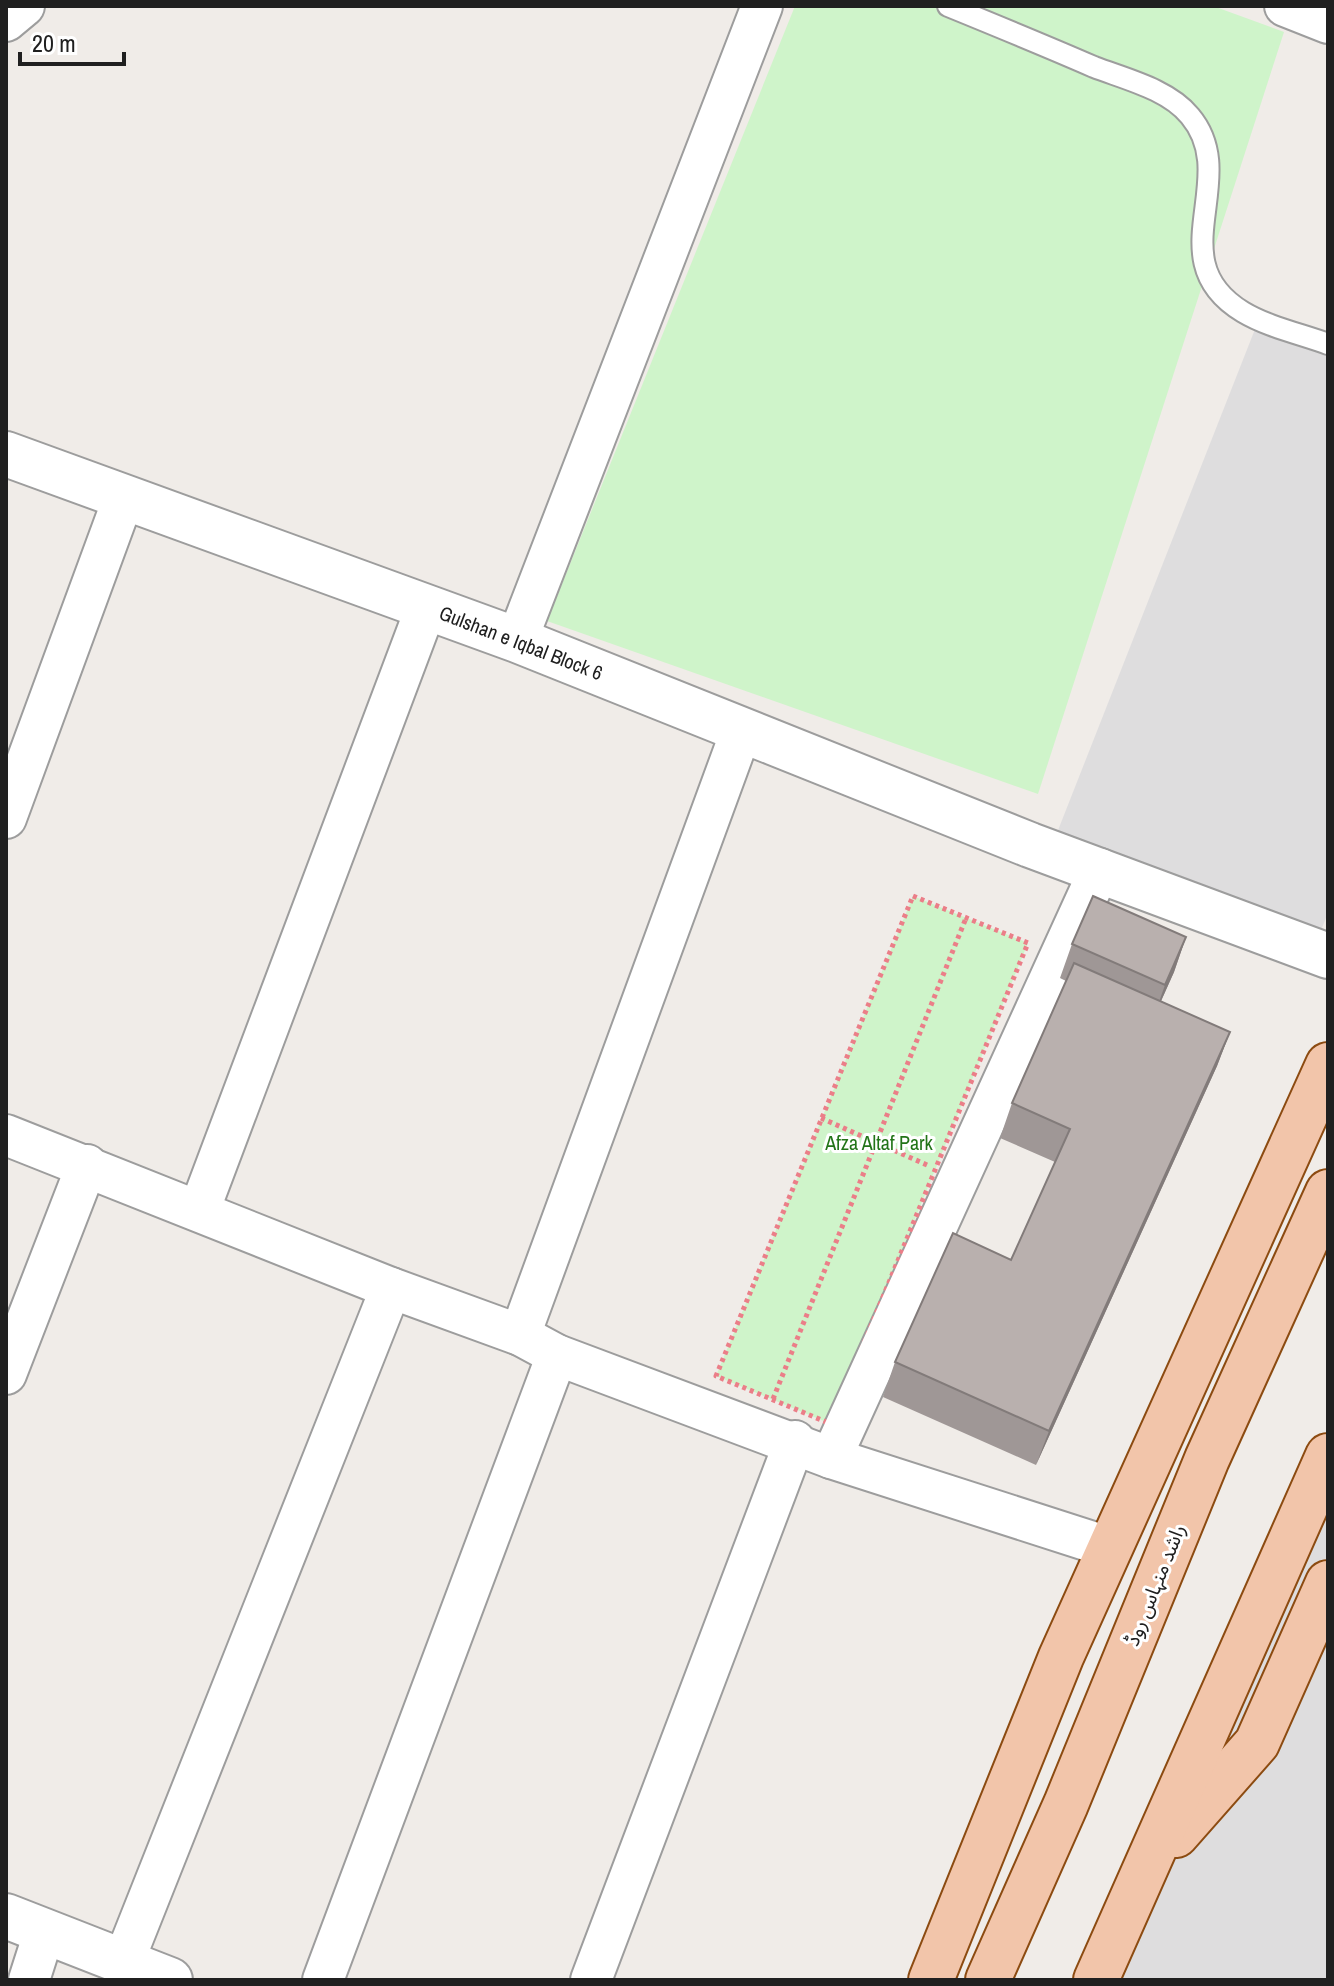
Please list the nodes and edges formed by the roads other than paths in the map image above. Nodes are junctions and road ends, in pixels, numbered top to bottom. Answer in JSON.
{"nodes":[{"id":1,"x":24,"y":6,"type":"edge"},
{"id":2,"x":762,"y":6,"type":"edge"},
{"id":3,"x":948,"y":6,"type":"edge"},
{"id":4,"x":1285,"y":6,"type":"edge"},
{"id":5,"x":6,"y":21,"type":"edge"},
{"id":6,"x":1328,"y":23,"type":"edge"},
{"id":7,"x":1328,"y":344,"type":"edge"},
{"id":8,"x":6,"y":454,"type":"edge"},
{"id":9,"x":124,"y":497,"type":"junction"},
{"id":10,"x":426,"y":608,"type":"junction"},
{"id":11,"x":517,"y":640,"type":"junction"},
{"id":12,"x":742,"y":729,"type":"junction"},
{"id":13,"x":6,"y":818,"type":"edge"},
{"id":14,"x":1100,"y":869,"type":"junction"},
{"id":15,"x":1328,"y":956,"type":"edge"},
{"id":16,"x":1328,"y":1065,"type":"edge"},
{"id":17,"x":6,"y":1135,"type":"edge"},
{"id":18,"x":87,"y":1165,"type":"junction"},
{"id":19,"x":1328,"y":1192,"type":"edge"},
{"id":20,"x":199,"y":1211,"type":"junction"},
{"id":21,"x":391,"y":1288,"type":"junction"},
{"id":22,"x":520,"y":1335,"type":"junction"},
{"id":23,"x":557,"y":1355,"type":"junction"},
{"id":24,"x":6,"y":1374,"type":"edge"},
{"id":25,"x":795,"y":1441,"type":"junction"},
{"id":26,"x":1328,"y":1456,"type":"edge"},
{"id":27,"x":831,"y":1458,"type":"junction"},
{"id":28,"x":1111,"y":1548,"type":"junction"},
{"id":29,"x":1328,"y":1583,"type":"edge"},
{"id":30,"x":1148,"y":1868,"type":"junction"},
{"id":31,"x":25,"y":1925,"type":"edge"},
{"id":32,"x":123,"y":1963,"type":"junction"},
{"id":33,"x":29,"y":1980,"type":"edge"},
{"id":34,"x":170,"y":1980,"type":"edge"},
{"id":35,"x":323,"y":1980,"type":"edge"},
{"id":36,"x":591,"y":1980,"type":"edge"},
{"id":37,"x":931,"y":1980,"type":"edge"},
{"id":38,"x":988,"y":1980,"type":"edge"},
{"id":39,"x":1096,"y":1980,"type":"edge"}],
"edges":[{"from":1,"to":5,"type":"street"},
{"from":2,"to":11,"type":"street"},
{"from":3,"to":7,"type":"lane"},
{"from":4,"to":6,"type":"street"},
{"from":8,"to":9,"type":"street","name":"Gulshan e Iqbal Block 6"},
{"from":9,"to":10,"type":"street","name":"Gulshan e Iqbal Block 6"},
{"from":9,"to":13,"type":"street"},
{"from":10,"to":11,"type":"street","name":"Gulshan e Iqbal Block 6"},
{"from":10,"to":20,"type":"street"},
{"from":11,"to":12,"type":"street","name":"Gulshan e Iqbal Block 6"},
{"from":12,"to":14,"type":"street","name":"Gulshan e Iqbal Block 6"},
{"from":12,"to":22,"type":"street"},
{"from":14,"to":15,"type":"street","name":"Gulshan e Iqbal Block 6"},
{"from":14,"to":27,"type":"street"},
{"from":16,"to":28,"type":"main road"},
{"from":17,"to":18,"type":"street"},
{"from":18,"to":20,"type":"street"},
{"from":18,"to":24,"type":"street"},
{"from":19,"to":38,"type":"main road","name":"راشد منہاس روڈ"},
{"from":20,"to":21,"type":"street"},
{"from":21,"to":22,"type":"street"},
{"from":21,"to":32,"type":"street"},
{"from":22,"to":23,"type":"street"},
{"from":23,"to":25,"type":"street"},
{"from":23,"to":35,"type":"street"},
{"from":25,"to":27,"type":"street"},
{"from":25,"to":36,"type":"street"},
{"from":26,"to":30,"type":"main road"},
{"from":27,"to":28,"type":"street"},
{"from":28,"to":37,"type":"main road"},
{"from":29,"to":30,"type":"main road"},
{"from":30,"to":39,"type":"main road"},
{"from":31,"to":32,"type":"street"},
{"from":31,"to":33,"type":"street"},
{"from":32,"to":34,"type":"street"}]}
